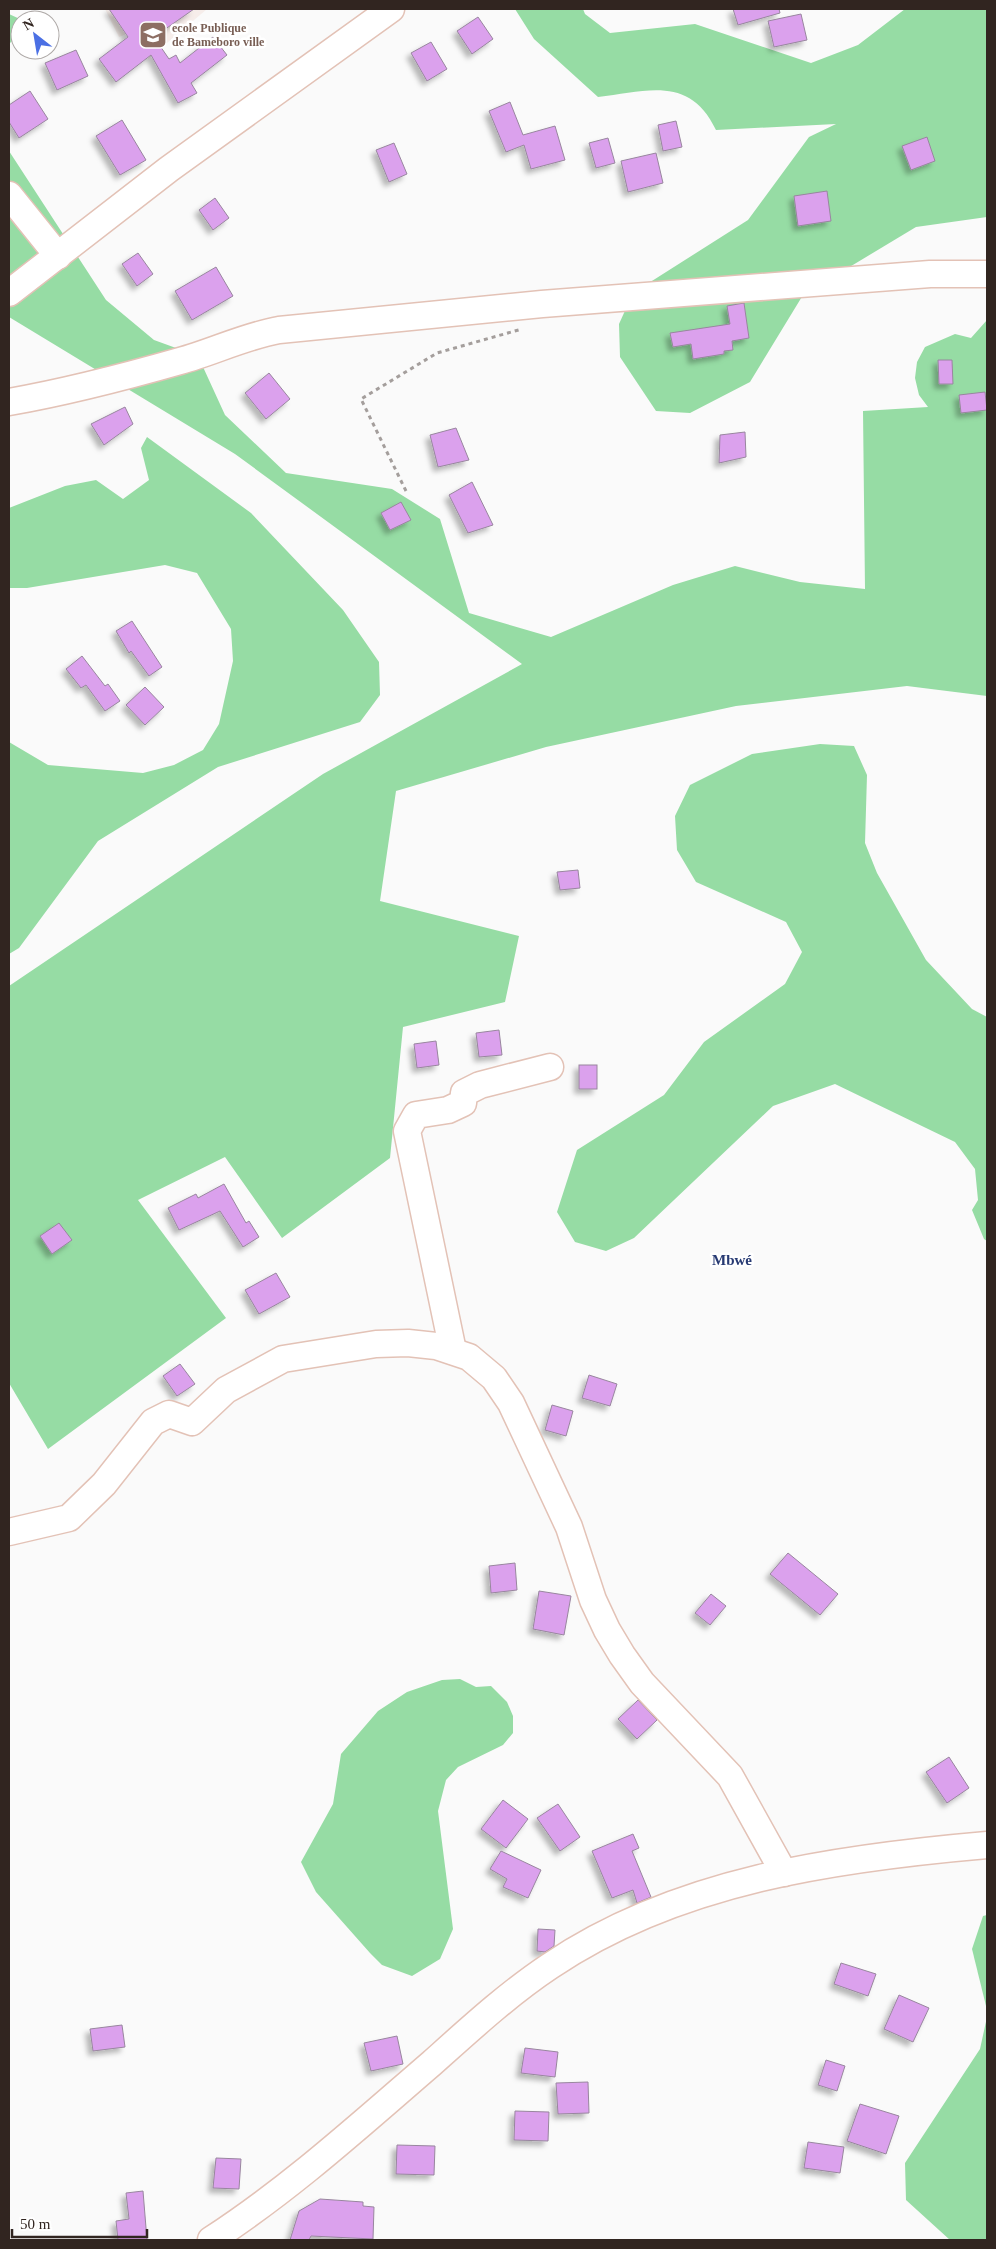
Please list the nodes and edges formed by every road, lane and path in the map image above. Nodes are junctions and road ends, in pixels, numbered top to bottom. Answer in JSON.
{"nodes":[{"id":1,"x":391,"y":9,"type":"edge"},
{"id":2,"x":9,"y":195,"type":"edge"},
{"id":3,"x":58,"y":256,"type":"junction"},
{"id":4,"x":987,"y":274,"type":"edge"},
{"id":5,"x":9,"y":293,"type":"edge"},
{"id":6,"x":525,"y":306,"type":"junction"},
{"id":7,"x":9,"y":402,"type":"edge"},
{"id":8,"x":406,"y":491,"type":"dead end"},
{"id":9,"x":550,"y":1067,"type":"dead end"},
{"id":10,"x":453,"y":1351,"type":"junction"},
{"id":11,"x":9,"y":1532,"type":"edge"},
{"id":12,"x":987,"y":1845,"type":"edge"},
{"id":13,"x":784,"y":1873,"type":"junction"},
{"id":14,"x":211,"y":2240,"type":"edge"}],
"edges":[{"from":1,"to":3,"type":"street"},
{"from":2,"to":3,"type":"street"},
{"from":3,"to":5,"type":"street"},
{"from":4,"to":6,"type":"street"},
{"from":6,"to":7,"type":"street"},
{"from":6,"to":8,"type":"path"},
{"from":9,"to":10,"type":"street"},
{"from":10,"to":11,"type":"street"},
{"from":10,"to":13,"type":"street"},
{"from":12,"to":13,"type":"street"},
{"from":13,"to":14,"type":"street"}]}
